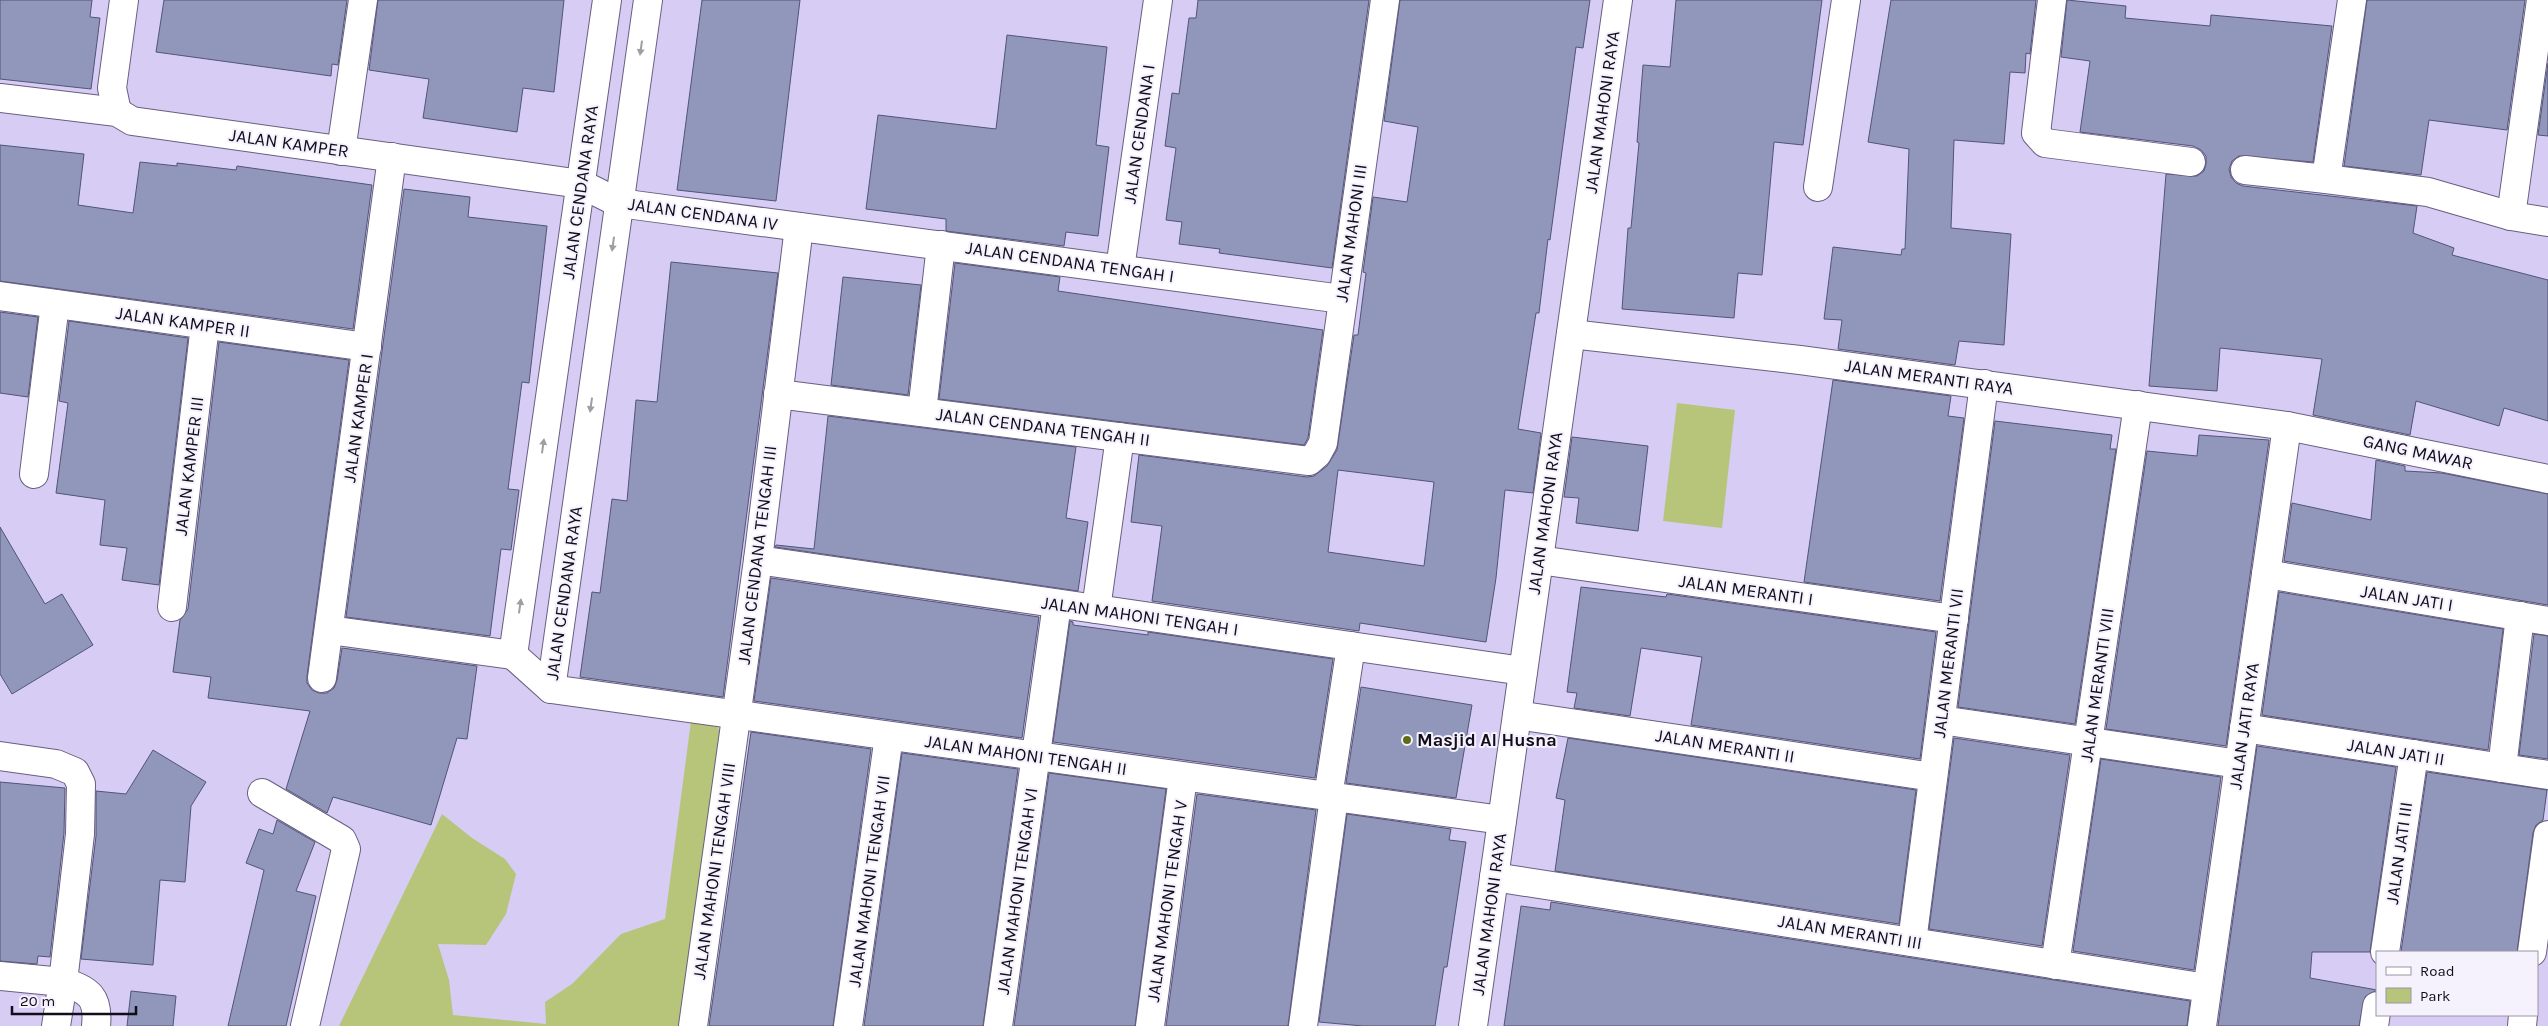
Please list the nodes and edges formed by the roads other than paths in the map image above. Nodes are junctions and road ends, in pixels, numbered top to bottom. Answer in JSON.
{"nodes":[{"id":1,"x":124,"y":0,"type":"edge"},
{"id":2,"x":363,"y":0,"type":"edge"},
{"id":3,"x":607,"y":0,"type":"edge"},
{"id":4,"x":648,"y":0,"type":"edge"},
{"id":5,"x":1158,"y":0,"type":"edge"},
{"id":6,"x":1385,"y":0,"type":"edge"},
{"id":7,"x":1618,"y":0,"type":"edge"},
{"id":8,"x":1846,"y":0,"type":"edge"},
{"id":9,"x":2052,"y":0,"type":"edge"},
{"id":10,"x":2352,"y":0,"type":"edge"},
{"id":11,"x":2541,"y":0,"type":"edge"},
{"id":12,"x":0,"y":98,"type":"edge"},
{"id":13,"x":117,"y":112,"type":"junction"},
{"id":14,"x":341,"y":151,"type":"junction"},
{"id":15,"x":392,"y":158,"type":"junction"},
{"id":16,"x":2190,"y":162,"type":"dead end"},
{"id":17,"x":2245,"y":170,"type":"dead end"},
{"id":18,"x":2326,"y":179,"type":"junction"},
{"id":19,"x":581,"y":184,"type":"junction"},
{"id":20,"x":1818,"y":187,"type":"dead end"},
{"id":21,"x":619,"y":203,"type":"junction"},
{"id":22,"x":2511,"y":216,"type":"junction"},
{"id":23,"x":2548,"y":222,"type":"edge"},
{"id":24,"x":799,"y":227,"type":"junction"},
{"id":25,"x":941,"y":245,"type":"junction"},
{"id":26,"x":1120,"y":268,"type":"junction"},
{"id":27,"x":0,"y":296,"type":"edge"},
{"id":28,"x":1342,"y":299,"type":"junction"},
{"id":29,"x":55,"y":304,"type":"junction"},
{"id":30,"x":205,"y":325,"type":"junction"},
{"id":31,"x":1571,"y":334,"type":"junction"},
{"id":32,"x":367,"y":347,"type":"junction"},
{"id":33,"x":1984,"y":384,"type":"junction"},
{"id":34,"x":778,"y":394,"type":"junction"},
{"id":35,"x":2138,"y":405,"type":"junction"},
{"id":36,"x":922,"y":412,"type":"junction"},
{"id":37,"x":2287,"y":426,"type":"junction"},
{"id":38,"x":1120,"y":437,"type":"junction"},
{"id":39,"x":1309,"y":461,"type":"joint"},
{"id":40,"x":34,"y":474,"type":"dead end"},
{"id":41,"x":2548,"y":479,"type":"edge"},
{"id":42,"x":758,"y":560,"type":"junction"},
{"id":43,"x":1539,"y":560,"type":"junction"},
{"id":44,"x":2266,"y":574,"type":"junction"},
{"id":45,"x":1057,"y":604,"type":"junction"},
{"id":46,"x":172,"y":607,"type":"dead end"},
{"id":47,"x":1096,"y":609,"type":"junction"},
{"id":48,"x":2520,"y":616,"type":"junction"},
{"id":49,"x":1954,"y":619,"type":"junction"},
{"id":50,"x":2548,"y":621,"type":"edge"},
{"id":51,"x":329,"y":630,"type":"junction"},
{"id":52,"x":1351,"y":646,"type":"junction"},
{"id":53,"x":513,"y":655,"type":"junction"},
{"id":54,"x":1523,"y":671,"type":"junction"},
{"id":55,"x":322,"y":678,"type":"dead end"},
{"id":56,"x":551,"y":689,"type":"junction"},
{"id":57,"x":1517,"y":715,"type":"junction"},
{"id":58,"x":736,"y":716,"type":"junction"},
{"id":59,"x":1941,"y":720,"type":"junction"},
{"id":60,"x":2244,"y":728,"type":"junction"},
{"id":61,"x":889,"y":736,"type":"junction"},
{"id":62,"x":2089,"y":741,"type":"junction"},
{"id":63,"x":2414,"y":754,"type":"junction"},
{"id":64,"x":0,"y":756,"type":"edge"},
{"id":65,"x":1036,"y":757,"type":"junction"},
{"id":66,"x":2239,"y":764,"type":"junction"},
{"id":67,"x":2502,"y":768,"type":"junction"},
{"id":68,"x":2548,"y":776,"type":"edge"},
{"id":69,"x":1184,"y":777,"type":"junction"},
{"id":70,"x":1934,"y":777,"type":"junction"},
{"id":71,"x":262,"y":793,"type":"dead end"},
{"id":72,"x":1331,"y":797,"type":"junction"},
{"id":73,"x":1502,"y":820,"type":"junction"},
{"id":74,"x":2548,"y":835,"type":"edge"},
{"id":75,"x":1494,"y":877,"type":"junction"},
{"id":76,"x":1912,"y":942,"type":"junction"},
{"id":77,"x":2385,"y":951,"type":"edge"},
{"id":78,"x":2532,"y":951,"type":"edge"},
{"id":79,"x":2056,"y":965,"type":"junction"},
{"id":80,"x":0,"y":976,"type":"edge"},
{"id":81,"x":62,"y":982,"type":"junction"},
{"id":82,"x":2207,"y":988,"type":"junction"},
{"id":83,"x":2376,"y":1013,"type":"edge"},
{"id":84,"x":56,"y":1026,"type":"edge"},
{"id":85,"x":96,"y":1026,"type":"edge"},
{"id":86,"x":305,"y":1026,"type":"edge"},
{"id":87,"x":693,"y":1026,"type":"edge"},
{"id":88,"x":848,"y":1026,"type":"edge"},
{"id":89,"x":998,"y":1026,"type":"edge"},
{"id":90,"x":1150,"y":1026,"type":"edge"},
{"id":91,"x":1303,"y":1026,"type":"edge"},
{"id":92,"x":1473,"y":1026,"type":"edge"},
{"id":93,"x":2202,"y":1026,"type":"edge"},
{"id":94,"x":2374,"y":1026,"type":"edge"}],
"edges":[{"from":1,"to":13,"type":"street"},
{"from":2,"to":14,"type":"street"},
{"from":3,"to":19,"type":"street","name":"JALAN CENDANA RAYA"},
{"from":4,"to":21,"type":"street","name":"JALAN CENDANA RAYA","one_way":true},
{"from":5,"to":26,"type":"street","name":"JALAN CENDANA I"},
{"from":6,"to":28,"type":"street","name":"JALAN MAHONI III"},
{"from":7,"to":31,"type":"street","name":"JALAN MAHONI RAYA"},
{"from":8,"to":20,"type":"street"},
{"from":9,"to":16,"type":"street"},
{"from":10,"to":18,"type":"street"},
{"from":11,"to":22,"type":"street"},
{"from":12,"to":13,"type":"street","name":"JALAN KAMPER"},
{"from":13,"to":14,"type":"street","name":"JALAN KAMPER"},
{"from":14,"to":15,"type":"street","name":"JALAN KAMPER"},
{"from":15,"to":19,"type":"street","name":"JALAN KAMPER"},
{"from":15,"to":32,"type":"street","name":"JALAN KAMPER I"},
{"from":17,"to":18,"type":"street"},
{"from":18,"to":22,"type":"street"},
{"from":19,"to":21,"type":"street","name":"JALAN CENDANA IV"},
{"from":53,"to":19,"type":"street","name":"JALAN CENDANA RAYA","one_way":true},
{"from":21,"to":24,"type":"street","name":"JALAN CENDANA IV"},
{"from":21,"to":56,"type":"street","name":"JALAN CENDANA RAYA","one_way":true},
{"from":22,"to":23,"type":"street"},
{"from":24,"to":25,"type":"street","name":"JALAN CENDANA TENGAH I"},
{"from":24,"to":34,"type":"street","name":"JALAN CENDANA TENGAH III"},
{"from":25,"to":26,"type":"street","name":"JALAN CENDANA TENGAH I"},
{"from":25,"to":36,"type":"street"},
{"from":26,"to":28,"type":"street","name":"JALAN CENDANA TENGAH I"},
{"from":27,"to":29,"type":"street","name":"JALAN KAMPER II"},
{"from":28,"to":39,"type":"street","name":"JALAN MAHONI III"},
{"from":29,"to":30,"type":"street","name":"JALAN KAMPER II"},
{"from":29,"to":40,"type":"street"},
{"from":30,"to":32,"type":"street","name":"JALAN KAMPER II"},
{"from":30,"to":46,"type":"street","name":"JALAN KAMPER III"},
{"from":31,"to":33,"type":"street","name":"JALAN MERANTI RAYA"},
{"from":31,"to":43,"type":"street","name":"JALAN MAHONI RAYA"},
{"from":32,"to":51,"type":"street","name":"JALAN KAMPER I"},
{"from":33,"to":35,"type":"street","name":"JALAN MERANTI RAYA"},
{"from":33,"to":49,"type":"street","name":"JALAN MERANTI VII"},
{"from":34,"to":36,"type":"street","name":"JALAN CENDANA TENGAH II"},
{"from":34,"to":42,"type":"street","name":"JALAN CENDANA TENGAH III"},
{"from":35,"to":37,"type":"street","name":"JALAN MERANTI RAYA"},
{"from":35,"to":62,"type":"street","name":"JALAN MERANTI VIII"},
{"from":36,"to":38,"type":"street","name":"JALAN CENDANA TENGAH II"},
{"from":37,"to":41,"type":"street","name":"GANG MAWAR"},
{"from":37,"to":44,"type":"street","name":"JALAN JATI RAYA"},
{"from":38,"to":39,"type":"street","name":"JALAN CENDANA TENGAH II"},
{"from":38,"to":47,"type":"street"},
{"from":42,"to":45,"type":"street","name":"JALAN MAHONI TENGAH I"},
{"from":42,"to":58,"type":"street","name":"JALAN CENDANA TENGAH III"},
{"from":43,"to":49,"type":"street","name":"JALAN MERANTI I"},
{"from":43,"to":54,"type":"street","name":"JALAN MAHONI RAYA"},
{"from":44,"to":48,"type":"street","name":"JALAN JATI I"},
{"from":44,"to":60,"type":"street","name":"JALAN JATI RAYA"},
{"from":45,"to":47,"type":"street","name":"JALAN MAHONI TENGAH I"},
{"from":45,"to":65,"type":"street","name":"JALAN MAHONI TENGAH VI"},
{"from":47,"to":52,"type":"street","name":"JALAN MAHONI TENGAH I"},
{"from":48,"to":50,"type":"street","name":"JALAN JATI I"},
{"from":48,"to":67,"type":"street"},
{"from":49,"to":59,"type":"street","name":"JALAN MERANTI VII"},
{"from":51,"to":53,"type":"street"},
{"from":51,"to":55,"type":"street","name":"JALAN KAMPER I"},
{"from":52,"to":54,"type":"street","name":"JALAN MAHONI TENGAH I"},
{"from":52,"to":72,"type":"street"},
{"from":53,"to":56,"type":"street","name":"JALAN CENDANA RAYA"},
{"from":54,"to":57,"type":"street","name":"JALAN MAHONI RAYA"},
{"from":56,"to":58,"type":"street","name":"JALAN MAHONI TENGAH II"},
{"from":57,"to":70,"type":"street","name":"JALAN MERANTI II"},
{"from":57,"to":73,"type":"street","name":"JALAN MAHONI RAYA"},
{"from":58,"to":61,"type":"street","name":"JALAN MAHONI TENGAH II"},
{"from":58,"to":87,"type":"street","name":"JALAN MAHONI TENGAH VIII"},
{"from":59,"to":62,"type":"street"},
{"from":59,"to":70,"type":"street","name":"JALAN MERANTI VII"},
{"from":60,"to":63,"type":"street","name":"JALAN JATI II"},
{"from":60,"to":66,"type":"street","name":"JALAN JATI RAYA"},
{"from":61,"to":65,"type":"street","name":"JALAN MAHONI TENGAH II"},
{"from":61,"to":88,"type":"street","name":"JALAN MAHONI TENGAH VII"},
{"from":62,"to":66,"type":"street"},
{"from":62,"to":79,"type":"street","name":"JALAN MERANTI VIII"},
{"from":63,"to":67,"type":"street","name":"JALAN JATI II"},
{"from":63,"to":77,"type":"street","name":"JALAN JATI III"},
{"from":64,"to":81,"type":"street"},
{"from":65,"to":69,"type":"street","name":"JALAN MAHONI TENGAH II"},
{"from":65,"to":89,"type":"street","name":"JALAN MAHONI TENGAH VI"},
{"from":66,"to":82,"type":"street","name":"JALAN JATI RAYA"},
{"from":67,"to":68,"type":"street","name":"JALAN JATI II"},
{"from":69,"to":72,"type":"street","name":"JALAN MAHONI TENGAH II"},
{"from":69,"to":90,"type":"street","name":"JALAN MAHONI TENGAH V"},
{"from":70,"to":76,"type":"street","name":"JALAN MERANTI VII"},
{"from":71,"to":86,"type":"street"},
{"from":72,"to":73,"type":"street","name":"JALAN MAHONI TENGAH II"},
{"from":72,"to":91,"type":"street"},
{"from":73,"to":75,"type":"street","name":"JALAN MAHONI RAYA"},
{"from":74,"to":78,"type":"street"},
{"from":75,"to":76,"type":"street","name":"JALAN MERANTI III"},
{"from":75,"to":92,"type":"street","name":"JALAN MAHONI RAYA"},
{"from":76,"to":79,"type":"street","name":"JALAN MERANTI III"},
{"from":79,"to":82,"type":"street","name":"JALAN MERANTI III"},
{"from":80,"to":81,"type":"street"},
{"from":81,"to":84,"type":"street"},
{"from":81,"to":85,"type":"street"},
{"from":82,"to":93,"type":"street","name":"JALAN JATI RAYA"},
{"from":83,"to":94,"type":"street"}]}
